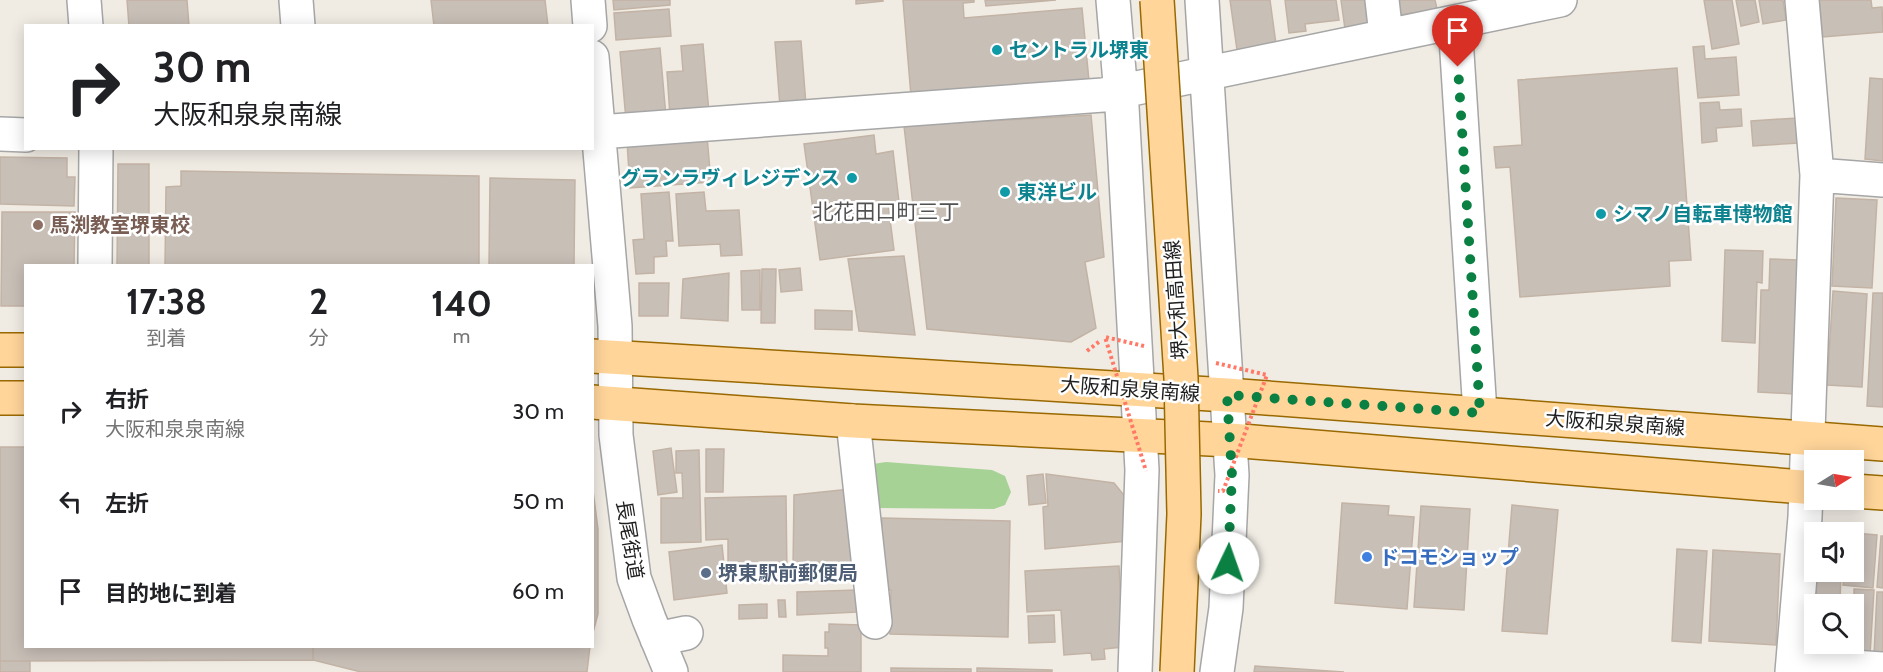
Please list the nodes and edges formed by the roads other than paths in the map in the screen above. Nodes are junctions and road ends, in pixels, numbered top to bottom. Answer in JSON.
{"nodes":[{"id":1,"x":84,"y":0,"type":"edge"},
{"id":2,"x":296,"y":0,"type":"edge"},
{"id":3,"x":588,"y":0,"type":"edge"},
{"id":4,"x":1113,"y":0,"type":"edge"},
{"id":5,"x":1157,"y":0,"type":"edge"},
{"id":6,"x":1202,"y":0,"type":"edge"},
{"id":7,"x":1382,"y":0,"type":"edge"},
{"id":8,"x":1560,"y":0,"type":"edge"},
{"id":9,"x":1802,"y":0,"type":"edge"},
{"id":10,"x":1455,"y":22,"type":"junction"},
{"id":11,"x":86,"y":24,"type":"edge"},
{"id":12,"x":298,"y":24,"type":"edge"},
{"id":13,"x":590,"y":24,"type":"edge"},
{"id":14,"x":1386,"y":35,"type":"junction"},
{"id":15,"x":1207,"y":73,"type":"junction"},
{"id":16,"x":1120,"y":91,"type":"junction"},
{"id":17,"x":594,"y":95,"type":"edge"},
{"id":18,"x":596,"y":133,"type":"edge"},
{"id":19,"x":0,"y":134,"type":"edge"},
{"id":20,"x":24,"y":135,"type":"edge"},
{"id":21,"x":96,"y":150,"type":"edge"},
{"id":22,"x":1817,"y":175,"type":"junction"},
{"id":23,"x":1883,"y":180,"type":"edge"},
{"id":24,"x":95,"y":264,"type":"edge"},
{"id":25,"x":0,"y":350,"type":"edge"},
{"id":26,"x":24,"y":350,"type":"edge"},
{"id":27,"x":604,"y":356,"type":"edge"},
{"id":28,"x":1138,"y":390,"type":"junction"},
{"id":29,"x":1227,"y":395,"type":"junction"},
{"id":30,"x":0,"y":398,"type":"edge"},
{"id":31,"x":24,"y":398,"type":"edge"},
{"id":32,"x":604,"y":402,"type":"edge"},
{"id":33,"x":1480,"y":413,"type":"junction"},
{"id":34,"x":853,"y":420,"type":"junction"},
{"id":35,"x":1140,"y":436,"type":"junction"},
{"id":36,"x":1809,"y":438,"type":"junction"},
{"id":37,"x":1230,"y":440,"type":"junction"},
{"id":38,"x":1883,"y":444,"type":"edge"},
{"id":39,"x":1809,"y":450,"type":"edge"},
{"id":40,"x":1804,"y":487,"type":"edge"},
{"id":41,"x":1864,"y":492,"type":"edge"},
{"id":42,"x":1883,"y":493,"type":"edge"},
{"id":43,"x":1809,"y":510,"type":"edge"},
{"id":44,"x":875,"y":622,"type":"dead end"},
{"id":45,"x":1792,"y":667,"type":"edge"},
{"id":46,"x":1883,"y":669,"type":"edge"},
{"id":47,"x":671,"y":672,"type":"edge"},
{"id":48,"x":1136,"y":672,"type":"edge"},
{"id":49,"x":1177,"y":672,"type":"edge"},
{"id":50,"x":1217,"y":672,"type":"edge"}],
"edges":[{"from":1,"to":11,"type":"street"},
{"from":2,"to":12,"type":"street"},
{"from":3,"to":13,"type":"street"},
{"from":4,"to":16,"type":"street"},
{"from":5,"to":49,"type":"main road","name":"堺大和高田線","bridge":true},
{"from":6,"to":15,"type":"street"},
{"from":7,"to":14,"type":"street"},
{"from":8,"to":10,"type":"street"},
{"from":9,"to":22,"type":"street"},
{"from":10,"to":14,"type":"street"},
{"from":10,"to":33,"type":"street"},
{"from":14,"to":15,"type":"street"},
{"from":15,"to":16,"type":"street"},
{"from":15,"to":29,"type":"street"},
{"from":16,"to":18,"type":"street"},
{"from":16,"to":28,"type":"street"},
{"from":17,"to":18,"type":"street","name":"長尾街道"},
{"from":18,"to":27,"type":"street","name":"長尾街道"},
{"from":19,"to":20,"type":"street"},
{"from":21,"to":24,"type":"street"},
{"from":22,"to":23,"type":"street"},
{"from":22,"to":36,"type":"street"},
{"from":25,"to":26,"type":"main road"},
{"from":27,"to":28,"type":"main road","name":"大阪和泉泉南線"},
{"from":27,"to":32,"type":"street","name":"長尾街道"},
{"from":28,"to":29,"type":"main road","name":"大阪和泉泉南線"},
{"from":28,"to":35,"type":"street"},
{"from":29,"to":33,"type":"main road","name":"大阪和泉泉南線"},
{"from":29,"to":37,"type":"street"},
{"from":30,"to":31,"type":"main road"},
{"from":32,"to":34,"type":"main road"},
{"from":32,"to":47,"type":"street","name":"長尾街道"},
{"from":33,"to":36,"type":"main road","name":"大阪和泉泉南線"},
{"from":34,"to":35,"type":"main road"},
{"from":34,"to":44,"type":"street"},
{"from":35,"to":37,"type":"main road"},
{"from":35,"to":48,"type":"street"},
{"from":36,"to":38,"type":"main road","name":"大阪和泉泉南線"},
{"from":36,"to":39,"type":"street"},
{"from":37,"to":40,"type":"main road"},
{"from":37,"to":50,"type":"street"},
{"from":41,"to":42,"type":"main road"},
{"from":43,"to":45,"type":"street"},
{"from":45,"to":46,"type":"street"}]}
